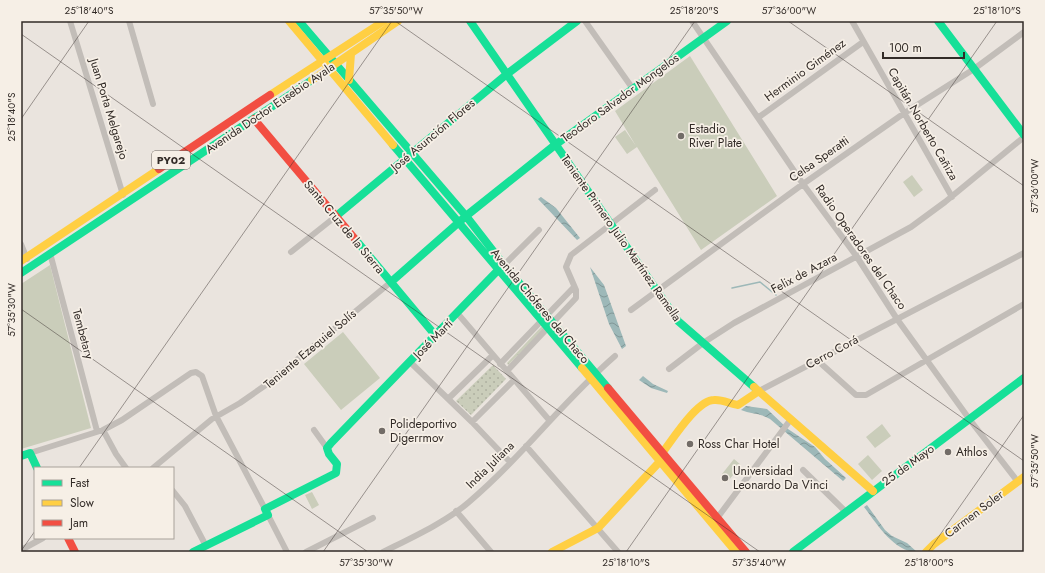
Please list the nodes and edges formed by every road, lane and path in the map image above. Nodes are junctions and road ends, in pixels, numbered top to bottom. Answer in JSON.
{"nodes":[{"id":1,"x":70,"y":21,"type":"edge"},
{"id":2,"x":129,"y":21,"type":"edge"},
{"id":3,"x":289,"y":21,"type":"edge"},
{"id":4,"x":299,"y":21,"type":"edge"},
{"id":5,"x":384,"y":21,"type":"edge"},
{"id":6,"x":398,"y":21,"type":"edge"},
{"id":7,"x":470,"y":21,"type":"edge"},
{"id":8,"x":577,"y":21,"type":"edge"},
{"id":9,"x":585,"y":21,"type":"edge"},
{"id":10,"x":692,"y":21,"type":"edge"},
{"id":11,"x":727,"y":21,"type":"edge"},
{"id":12,"x":852,"y":21,"type":"edge"},
{"id":13,"x":938,"y":21,"type":"edge"},
{"id":14,"x":1024,"y":32,"type":"edge"},
{"id":15,"x":703,"y":37,"type":"junction"},
{"id":16,"x":863,"y":42,"type":"junction"},
{"id":17,"x":351,"y":54,"type":"junction"},
{"id":18,"x":329,"y":63,"type":"junction"},
{"id":19,"x":974,"y":69,"type":"junction"},
{"id":20,"x":507,"y":74,"type":"junction"},
{"id":21,"x":349,"y":80,"type":"junction"},
{"id":22,"x":633,"y":89,"type":"junction"},
{"id":23,"x":153,"y":104,"type":"dead end"},
{"id":24,"x":903,"y":114,"type":"junction"},
{"id":25,"x":759,"y":117,"type":"junction"},
{"id":26,"x":254,"y":119,"type":"junction"},
{"id":27,"x":1024,"y":136,"type":"edge"},
{"id":28,"x":555,"y":145,"type":"junction"},
{"id":29,"x":408,"y":155,"type":"junction"},
{"id":30,"x":171,"y":160,"type":"junction"},
{"id":31,"x":176,"y":170,"type":"junction"},
{"id":32,"x":803,"y":184,"type":"junction"},
{"id":33,"x":656,"y":190,"type":"dead end"},
{"id":34,"x":123,"y":193,"type":"junction"},
{"id":35,"x":952,"y":197,"type":"junction"},
{"id":36,"x":126,"y":204,"type":"junction"},
{"id":37,"x":335,"y":217,"type":"junction"},
{"id":38,"x":464,"y":219,"type":"junction"},
{"id":39,"x":611,"y":223,"type":"junction"},
{"id":40,"x":539,"y":230,"type":"dead end"},
{"id":41,"x":48,"y":242,"type":"junction"},
{"id":42,"x":21,"y":244,"type":"edge"},
{"id":43,"x":291,"y":252,"type":"dead end"},
{"id":44,"x":50,"y":253,"type":"junction"},
{"id":45,"x":1024,"y":253,"type":"edge"},
{"id":46,"x":857,"y":257,"type":"junction"},
{"id":47,"x":24,"y":259,"type":"edge"},
{"id":48,"x":30,"y":267,"type":"junction"},
{"id":49,"x":502,"y":267,"type":"junction"},
{"id":50,"x":21,"y":273,"type":"edge"},
{"id":51,"x":390,"y":282,"type":"junction"},
{"id":52,"x":574,"y":287,"type":"junction"},
{"id":53,"x":658,"y":290,"type":"junction"},
{"id":54,"x":1024,"y":304,"type":"edge"},
{"id":55,"x":631,"y":310,"type":"dead end"},
{"id":56,"x":458,"y":314,"type":"junction"},
{"id":57,"x":544,"y":318,"type":"junction"},
{"id":58,"x":898,"y":319,"type":"junction"},
{"id":59,"x":550,"y":325,"type":"junction"},
{"id":60,"x":435,"y":336,"type":"junction"},
{"id":61,"x":703,"y":343,"type":"junction"},
{"id":62,"x":493,"y":355,"type":"junction"},
{"id":63,"x":615,"y":356,"type":"dead end"},
{"id":64,"x":927,"y":359,"type":"junction"},
{"id":65,"x":817,"y":360,"type":"junction"},
{"id":66,"x":410,"y":362,"type":"junction"},
{"id":67,"x":500,"y":364,"type":"junction"},
{"id":68,"x":669,"y":369,"type":"dead end"},
{"id":69,"x":507,"y":372,"type":"junction"},
{"id":70,"x":593,"y":375,"type":"junction"},
{"id":71,"x":1024,"y":378,"type":"edge"},
{"id":72,"x":514,"y":380,"type":"junction"},
{"id":73,"x":759,"y":391,"type":"junction"},
{"id":74,"x":448,"y":399,"type":"junction"},
{"id":75,"x":216,"y":416,"type":"junction"},
{"id":76,"x":970,"y":420,"type":"junction"},
{"id":77,"x":550,"y":421,"type":"junction"},
{"id":78,"x":472,"y":422,"type":"junction"},
{"id":79,"x":789,"y":422,"type":"junction"},
{"id":80,"x":314,"y":430,"type":"dead end"},
{"id":81,"x":100,"y":431,"type":"junction"},
{"id":82,"x":526,"y":446,"type":"junction"},
{"id":83,"x":327,"y":448,"type":"junction"},
{"id":84,"x":30,"y":453,"type":"junction"},
{"id":85,"x":21,"y":456,"type":"edge"},
{"id":86,"x":662,"y":457,"type":"junction"},
{"id":87,"x":510,"y":462,"type":"junction"},
{"id":88,"x":37,"y":467,"type":"edge"},
{"id":89,"x":125,"y":467,"type":"edge"},
{"id":90,"x":154,"y":467,"type":"edge"},
{"id":91,"x":803,"y":470,"type":"dead end"},
{"id":92,"x":1021,"y":479,"type":"edge"},
{"id":93,"x":873,"y":491,"type":"junction"},
{"id":94,"x":174,"y":492,"type":"edge"},
{"id":95,"x":456,"y":511,"type":"junction"},
{"id":96,"x":266,"y":512,"type":"junction"},
{"id":97,"x":846,"y":512,"type":"junction"},
{"id":98,"x":373,"y":518,"type":"dead end"},
{"id":99,"x":716,"y":521,"type":"junction"},
{"id":100,"x":598,"y":528,"type":"junction"},
{"id":101,"x":722,"y":535,"type":"junction"},
{"id":102,"x":41,"y":539,"type":"edge"},
{"id":103,"x":68,"y":539,"type":"edge"},
{"id":104,"x":206,"y":546,"type":"junction"},
{"id":105,"x":21,"y":550,"type":"edge"},
{"id":106,"x":927,"y":551,"type":"edge"},
{"id":107,"x":75,"y":552,"type":"edge"},
{"id":108,"x":193,"y":552,"type":"edge"},
{"id":109,"x":287,"y":552,"type":"edge"},
{"id":110,"x":306,"y":552,"type":"edge"},
{"id":111,"x":383,"y":552,"type":"edge"},
{"id":112,"x":491,"y":552,"type":"edge"},
{"id":113,"x":552,"y":552,"type":"edge"},
{"id":114,"x":618,"y":552,"type":"edge"},
{"id":115,"x":736,"y":552,"type":"edge"},
{"id":116,"x":740,"y":552,"type":"edge"},
{"id":117,"x":746,"y":552,"type":"edge"},
{"id":118,"x":793,"y":552,"type":"edge"}],
"edges":[{"from":1,"to":34,"type":"street","name":"Juan Porta Melgarejo"},
{"from":2,"to":23,"type":"street"},
{"from":3,"to":18,"type":"main road"},
{"from":4,"to":18,"type":"main road"},
{"from":5,"to":18,"type":"main road","name":"Avenida Doctor Eusebio Ayala","number":"PY02"},
{"from":6,"to":17,"type":"main road","name":"Avenida Doctor Eusebio Ayala","number":"PY02"},
{"from":7,"to":20,"type":"main road","name":"Teniente Primero Julio Martínez Ramella"},
{"from":8,"to":20,"type":"main road","name":"José Asunción Flores"},
{"from":9,"to":22,"type":"street"},
{"from":10,"to":15,"type":"street","name":"Radio Operadores del Chaco"},
{"from":11,"to":15,"type":"main road","name":"Teodoro Salvador Mongelos"},
{"from":12,"to":16,"type":"street","name":"Capitán Norberto Cañiza"},
{"from":13,"to":19,"type":"main road"},
{"from":14,"to":19,"type":"street","name":"Celsa Speratti"},
{"from":15,"to":22,"type":"main road","name":"Teodoro Salvador Mongelos"},
{"from":15,"to":25,"type":"street","name":"Radio Operadores del Chaco"},
{"from":16,"to":24,"type":"street","name":"Capitán Norberto Cañiza"},
{"from":16,"to":25,"type":"street","name":"Herminio Giménez"},
{"from":17,"to":18,"type":"main road","name":"Avenida Doctor Eusebio Ayala","number":"PY02"},
{"from":17,"to":21,"type":"main road"},
{"from":18,"to":21,"type":"main road","name":"Avenida Chóferes del Chaco"},
{"from":18,"to":26,"type":"main road","name":"Avenida Doctor Eusebio Ayala","number":"PY02"},
{"from":18,"to":29,"type":"main road","name":"Avenida Chóferes del Chaco"},
{"from":18,"to":30,"type":"main road","name":"Avenida Doctor Eusebio Ayala","number":"PY02"},
{"from":19,"to":24,"type":"street","name":"Celsa Speratti"},
{"from":19,"to":27,"type":"main road"},
{"from":20,"to":28,"type":"main road","name":"Teniente Primero Julio Martínez Ramella"},
{"from":20,"to":29,"type":"main road","name":"José Asunción Flores"},
{"from":21,"to":29,"type":"main road","name":"Avenida Chóferes del Chaco"},
{"from":22,"to":28,"type":"main road","name":"Teodoro Salvador Mongelos"},
{"from":24,"to":32,"type":"street","name":"Celsa Speratti"},
{"from":24,"to":35,"type":"street","name":"Capitán Norberto Cañiza"},
{"from":25,"to":32,"type":"street","name":"Radio Operadores del Chaco"},
{"from":26,"to":31,"type":"main road","name":"Avenida Doctor Eusebio Ayala","number":"PY02"},
{"from":26,"to":37,"type":"main road","name":"Santa Cruz de la Sierra"},
{"from":27,"to":35,"type":"street","name":"Felix de Azara"},
{"from":28,"to":38,"type":"main road","name":"Teodoro Salvador Mongelos"},
{"from":28,"to":39,"type":"main road","name":"Teniente Primero Julio Martínez Ramella"},
{"from":29,"to":37,"type":"main road","name":"José Asunción Flores"},
{"from":29,"to":38,"type":"main road","name":"Avenida Chóferes del Chaco"},
{"from":30,"to":31,"type":"main road"},
{"from":30,"to":34,"type":"main road","name":"Avenida Doctor Eusebio Ayala","number":"PY02"},
{"from":31,"to":36,"type":"main road","name":"Avenida Doctor Eusebio Ayala","number":"PY02"},
{"from":32,"to":46,"type":"street","name":"Radio Operadores del Chaco"},
{"from":32,"to":53,"type":"street","name":"Celsa Speratti"},
{"from":33,"to":39,"type":"street"},
{"from":34,"to":36,"type":"street","name":"Juan Porta Melgarejo"},
{"from":34,"to":41,"type":"main road","name":"Avenida Doctor Eusebio Ayala","number":"PY02"},
{"from":35,"to":46,"type":"street","name":"Felix de Azara"},
{"from":36,"to":44,"type":"main road","name":"Avenida Doctor Eusebio Ayala","number":"PY02"},
{"from":37,"to":43,"type":"street","name":"José Asunción Flores"},
{"from":37,"to":51,"type":"main road","name":"Santa Cruz de la Sierra"},
{"from":38,"to":49,"type":"main road","name":"Avenida Chóferes del Chaco"},
{"from":38,"to":51,"type":"main road","name":"Teniente Ezequiel Solís"},
{"from":39,"to":52,"type":"street"},
{"from":39,"to":53,"type":"main road","name":"Teniente Primero Julio Martínez Ramella"},
{"from":40,"to":49,"type":"street","name":"José Martí"},
{"from":41,"to":44,"type":"street","name":"Tembetary"},
{"from":41,"to":47,"type":"main road","name":"Avenida Doctor Eusebio Ayala","number":"PY02"},
{"from":42,"to":47,"type":"street"},
{"from":44,"to":48,"type":"main road","name":"Avenida Doctor Eusebio Ayala","number":"PY02"},
{"from":44,"to":81,"type":"street","name":"Tembetary"},
{"from":45,"to":58,"type":"street","name":"Cerro Corá"},
{"from":46,"to":58,"type":"street","name":"Radio Operadores del Chaco"},
{"from":46,"to":61,"type":"street","name":"Felix de Azara"},
{"from":47,"to":48,"type":"street"},
{"from":48,"to":50,"type":"main road","name":"Avenida Doctor Eusebio Ayala","number":"PY02"},
{"from":49,"to":56,"type":"main road","name":"José Martí"},
{"from":49,"to":57,"type":"main road","name":"Avenida Chóferes del Chaco"},
{"from":51,"to":60,"type":"main road","name":"Santa Cruz de la Sierra"},
{"from":51,"to":75,"type":"street","name":"Teniente Ezequiel Solís"},
{"from":52,"to":57,"type":"street"},
{"from":52,"to":59,"type":"street"},
{"from":53,"to":55,"type":"street","name":"Celsa Speratti"},
{"from":53,"to":61,"type":"main road","name":"Teniente Primero Julio Martínez Ramella"},
{"from":54,"to":64,"type":"street"},
{"from":56,"to":60,"type":"main road","name":"José Martí"},
{"from":56,"to":62,"type":"street"},
{"from":57,"to":59,"type":"main road","name":"Avenida Chóferes del Chaco"},
{"from":57,"to":67,"type":"street"},
{"from":58,"to":64,"type":"street","name":"Radio Operadores del Chaco"},
{"from":58,"to":65,"type":"street","name":"Cerro Corá"},
{"from":59,"to":69,"type":"street"},
{"from":59,"to":70,"type":"main road","name":"Avenida Chóferes del Chaco"},
{"from":60,"to":66,"type":"main road","name":"José Martí"},
{"from":61,"to":68,"type":"street","name":"Felix de Azara"},
{"from":61,"to":73,"type":"main road","name":"Teniente Primero Julio Martínez Ramella"},
{"from":62,"to":67,"type":"street"},
{"from":62,"to":74,"type":"street"},
{"from":63,"to":70,"type":"street"},
{"from":64,"to":65,"type":"street"},
{"from":64,"to":76,"type":"street","name":"Radio Operadores del Chaco"},
{"from":65,"to":73,"type":"street","name":"Cerro Corá"},
{"from":66,"to":74,"type":"street"},
{"from":66,"to":83,"type":"main road","name":"José Martí"},
{"from":67,"to":69,"type":"street"},
{"from":69,"to":72,"type":"street"},
{"from":70,"to":77,"type":"street","name":"India Juliana"},
{"from":70,"to":86,"type":"main road","name":"Avenida Chóferes del Chaco"},
{"from":71,"to":76,"type":"main road","name":"25 de Mayo"},
{"from":72,"to":77,"type":"street"},
{"from":72,"to":78,"type":"street"},
{"from":73,"to":79,"type":"main road","name":"Teniente Primero Julio Martínez Ramella"},
{"from":73,"to":86,"type":"main road","name":"Cerro Corá"},
{"from":74,"to":78,"type":"street"},
{"from":75,"to":81,"type":"street"},
{"from":75,"to":90,"type":"street","name":"Teniente Ezequiel Solís"},
{"from":75,"to":96,"type":"street"},
{"from":76,"to":92,"type":"street","name":"Radio Operadores del Chaco"},
{"from":76,"to":93,"type":"main road","name":"25 de Mayo"},
{"from":77,"to":82,"type":"street","name":"India Juliana"},
{"from":78,"to":87,"type":"street"},
{"from":79,"to":93,"type":"main road","name":"Teniente Primero Julio Martínez Ramella"},
{"from":79,"to":99,"type":"street"},
{"from":80,"to":83,"type":"street"},
{"from":81,"to":84,"type":"street"},
{"from":81,"to":89,"type":"street","name":"Tembetary"},
{"from":82,"to":87,"type":"street","name":"India Juliana"},
{"from":82,"to":100,"type":"street"},
{"from":83,"to":96,"type":"main road"},
{"from":84,"to":85,"type":"main road"},
{"from":84,"to":88,"type":"main road"},
{"from":86,"to":99,"type":"main road","name":"Avenida Chóferes del Chaco"},
{"from":86,"to":100,"type":"main road"},
{"from":87,"to":95,"type":"street","name":"India Juliana"},
{"from":91,"to":97,"type":"street"},
{"from":92,"to":106,"type":"main road","name":"Carmen Soler"},
{"from":93,"to":97,"type":"main road","name":"25 de Mayo"},
{"from":94,"to":104,"type":"street"},
{"from":95,"to":111,"type":"street","name":"India Juliana"},
{"from":95,"to":112,"type":"street"},
{"from":96,"to":104,"type":"main road"},
{"from":96,"to":109,"type":"street"},
{"from":97,"to":118,"type":"main road","name":"25 de Mayo"},
{"from":98,"to":110,"type":"street"},
{"from":99,"to":101,"type":"main road","name":"Avenida Chóferes del Chaco"},
{"from":99,"to":117,"type":"main road","name":"Avenida Chóferes del Chaco"},
{"from":100,"to":113,"type":"main road"},
{"from":100,"to":114,"type":"street"},
{"from":101,"to":115,"type":"main road","name":"Avenida Chóferes del Chaco"},
{"from":101,"to":116,"type":"main road"},
{"from":102,"to":105,"type":"street"},
{"from":103,"to":107,"type":"main road"},
{"from":104,"to":108,"type":"main road"}]}
